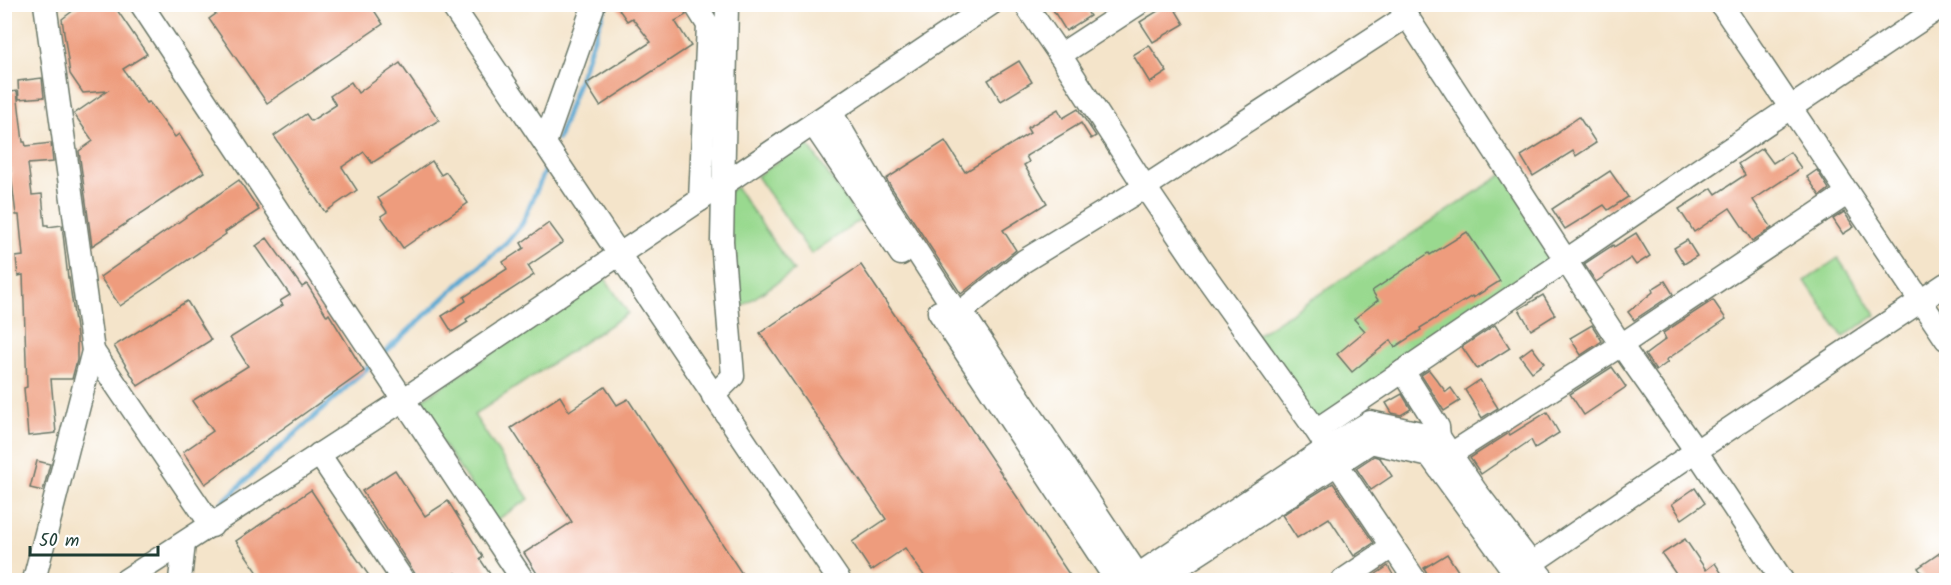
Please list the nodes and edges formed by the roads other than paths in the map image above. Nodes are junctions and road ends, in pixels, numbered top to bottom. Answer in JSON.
{"nodes":[{"id":1,"x":45,"y":4,"type":"edge"},
{"id":2,"x":141,"y":4,"type":"edge"},
{"id":3,"x":451,"y":4,"type":"edge"},
{"id":4,"x":594,"y":4,"type":"edge"},
{"id":5,"x":694,"y":4,"type":"edge"},
{"id":6,"x":727,"y":4,"type":"edge"},
{"id":7,"x":1025,"y":4,"type":"edge"},
{"id":8,"x":1137,"y":4,"type":"edge"},
{"id":9,"x":1721,"y":4,"type":"edge"},
{"id":10,"x":1945,"y":4,"type":"edge"},
{"id":11,"x":986,"y":6,"type":"edge"},
{"id":12,"x":1403,"y":10,"type":"edge"},
{"id":13,"x":1060,"y":55,"type":"junction"},
{"id":14,"x":1789,"y":108,"type":"junction"},
{"id":15,"x":822,"y":118,"type":"junction"},
{"id":16,"x":544,"y":143,"type":"junction"},
{"id":17,"x":722,"y":186,"type":"junction"},
{"id":18,"x":1145,"y":187,"type":"junction"},
{"id":19,"x":1848,"y":192,"type":"junction"},
{"id":20,"x":700,"y":200,"type":"junction"},
{"id":21,"x":619,"y":253,"type":"junction"},
{"id":22,"x":1567,"y":261,"type":"junction"},
{"id":23,"x":1947,"y":284,"type":"edge"},
{"id":24,"x":1922,"y":300,"type":"junction"},
{"id":25,"x":954,"y":317,"type":"junction"},
{"id":26,"x":1947,"y":339,"type":"edge"},
{"id":27,"x":1621,"y":345,"type":"junction"},
{"id":28,"x":93,"y":351,"type":"junction"},
{"id":29,"x":1403,"y":371,"type":"junction"},
{"id":30,"x":713,"y":396,"type":"junction"},
{"id":31,"x":403,"y":400,"type":"junction"},
{"id":32,"x":1445,"y":446,"type":"junction"},
{"id":33,"x":1326,"y":447,"type":"junction"},
{"id":34,"x":1696,"y":451,"type":"junction"},
{"id":35,"x":319,"y":454,"type":"junction"},
{"id":36,"x":212,"y":526,"type":"junction"},
{"id":37,"x":184,"y":543,"type":"junction"},
{"id":38,"x":1392,"y":547,"type":"junction"},
{"id":39,"x":1524,"y":576,"type":"edge"},
{"id":40,"x":34,"y":580,"type":"edge"},
{"id":41,"x":126,"y":580,"type":"edge"},
{"id":42,"x":180,"y":580,"type":"edge"},
{"id":43,"x":403,"y":580,"type":"edge"},
{"id":44,"x":523,"y":580,"type":"edge"},
{"id":45,"x":839,"y":580,"type":"edge"},
{"id":46,"x":1116,"y":580,"type":"edge"},
{"id":47,"x":1158,"y":580,"type":"edge"},
{"id":48,"x":1343,"y":580,"type":"edge"},
{"id":49,"x":1415,"y":580,"type":"edge"},
{"id":50,"x":1782,"y":580,"type":"edge"}],
"edges":[{"from":1,"to":28,"type":"street"},
{"from":2,"to":31,"type":"street"},
{"from":3,"to":16,"type":"street"},
{"from":4,"to":16,"type":"street"},
{"from":5,"to":20,"type":"street"},
{"from":6,"to":17,"type":"street"},
{"from":7,"to":13,"type":"street"},
{"from":8,"to":13,"type":"street"},
{"from":9,"to":14,"type":"street"},
{"from":10,"to":14,"type":"street"},
{"from":11,"to":15,"type":"street"},
{"from":12,"to":18,"type":"street"},
{"from":12,"to":22,"type":"street"},
{"from":13,"to":18,"type":"street"},
{"from":14,"to":19,"type":"street"},
{"from":14,"to":22,"type":"street"},
{"from":15,"to":17,"type":"street"},
{"from":15,"to":25,"type":"street"},
{"from":16,"to":21,"type":"street"},
{"from":17,"to":20,"type":"street"},
{"from":17,"to":30,"type":"street"},
{"from":18,"to":25,"type":"street"},
{"from":18,"to":33,"type":"street"},
{"from":19,"to":24,"type":"street"},
{"from":19,"to":27,"type":"street"},
{"from":20,"to":21,"type":"street"},
{"from":21,"to":30,"type":"street"},
{"from":21,"to":31,"type":"street"},
{"from":22,"to":27,"type":"street"},
{"from":22,"to":29,"type":"street"},
{"from":23,"to":24,"type":"street"},
{"from":24,"to":26,"type":"street"},
{"from":24,"to":34,"type":"street"},
{"from":25,"to":33,"type":"street"},
{"from":25,"to":46,"type":"street"},
{"from":27,"to":32,"type":"street"},
{"from":27,"to":34,"type":"street"},
{"from":28,"to":36,"type":"street"},
{"from":28,"to":40,"type":"street"},
{"from":29,"to":32,"type":"street"},
{"from":29,"to":33,"type":"street"},
{"from":30,"to":45,"type":"street"},
{"from":31,"to":35,"type":"street"},
{"from":31,"to":44,"type":"street"},
{"from":32,"to":33,"type":"street"},
{"from":32,"to":39,"type":"street"},
{"from":33,"to":38,"type":"street"},
{"from":33,"to":39,"type":"street"},
{"from":33,"to":47,"type":"street"},
{"from":34,"to":39,"type":"street"},
{"from":34,"to":50,"type":"street"},
{"from":35,"to":36,"type":"street"},
{"from":35,"to":43,"type":"street"},
{"from":36,"to":37,"type":"street"},
{"from":37,"to":41,"type":"street"},
{"from":37,"to":42,"type":"street"},
{"from":38,"to":48,"type":"street"},
{"from":38,"to":49,"type":"street"}]}
